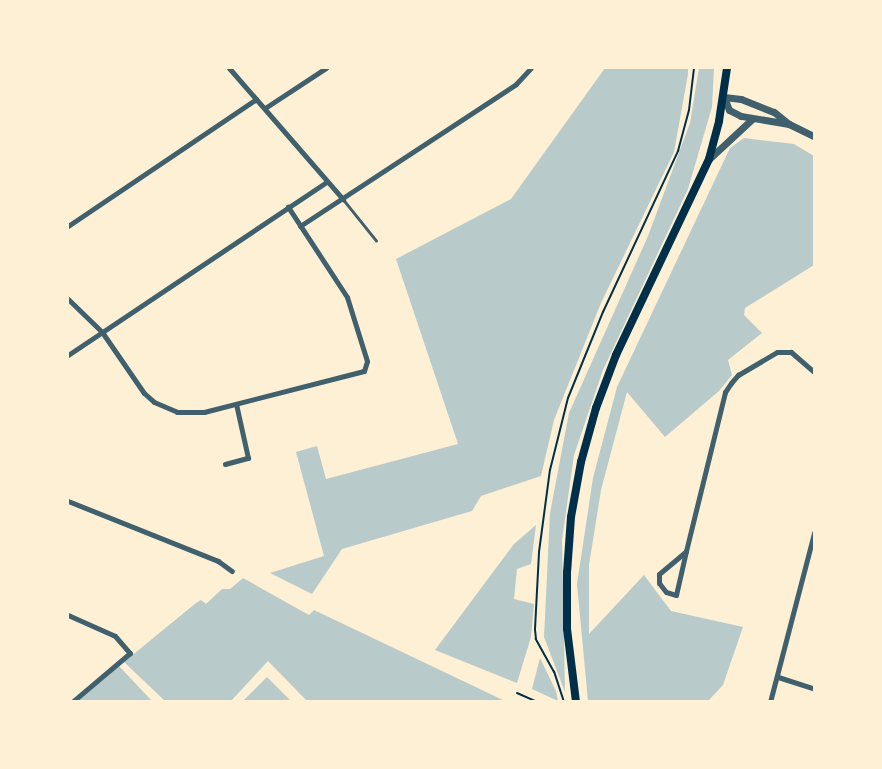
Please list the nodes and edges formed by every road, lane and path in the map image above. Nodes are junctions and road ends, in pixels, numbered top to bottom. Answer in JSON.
{"nodes":[{"id":1,"x":229,"y":68,"type":"edge"},
{"id":2,"x":326,"y":68,"type":"edge"},
{"id":3,"x":531,"y":68,"type":"edge"},
{"id":4,"x":694,"y":68,"type":"edge"},
{"id":5,"x":727,"y":68,"type":"edge"},
{"id":6,"x":724,"y":98,"type":"junction"},
{"id":7,"x":256,"y":99,"type":"junction"},
{"id":8,"x":265,"y":108,"type":"junction"},
{"id":9,"x":752,"y":119,"type":"junction"},
{"id":10,"x":789,"y":124,"type":"junction"},
{"id":11,"x":814,"y":136,"type":"edge"},
{"id":12,"x":709,"y":159,"type":"junction"},
{"id":13,"x":326,"y":182,"type":"junction"},
{"id":14,"x":343,"y":199,"type":"junction"},
{"id":15,"x":288,"y":207,"type":"junction"},
{"id":16,"x":68,"y":226,"type":"edge"},
{"id":17,"x":300,"y":226,"type":"junction"},
{"id":18,"x":376,"y":240,"type":"dead end"},
{"id":19,"x":68,"y":299,"type":"edge"},
{"id":20,"x":102,"y":332,"type":"junction"},
{"id":21,"x":68,"y":354,"type":"edge"},
{"id":22,"x":814,"y":372,"type":"edge"},
{"id":23,"x":236,"y":404,"type":"junction"},
{"id":24,"x":226,"y":464,"type":"dead end"},
{"id":25,"x":68,"y":501,"type":"edge"},
{"id":26,"x":814,"y":533,"type":"edge"},
{"id":27,"x":686,"y":551,"type":"junction"},
{"id":28,"x":812,"y":551,"type":"edge"},
{"id":29,"x":232,"y":571,"type":"dead end"},
{"id":30,"x":68,"y":615,"type":"edge"},
{"id":31,"x":778,"y":677,"type":"junction"},
{"id":32,"x":814,"y":689,"type":"edge"},
{"id":33,"x":517,"y":693,"type":"dead end"},
{"id":34,"x":72,"y":702,"type":"edge"},
{"id":35,"x":537,"y":702,"type":"edge"},
{"id":36,"x":564,"y":702,"type":"edge"},
{"id":37,"x":576,"y":702,"type":"edge"},
{"id":38,"x":770,"y":702,"type":"edge"}],
"edges":[{"from":1,"to":7,"type":"street"},
{"from":2,"to":8,"type":"street"},
{"from":3,"to":14,"type":"street"},
{"from":4,"to":36,"type":"path"},
{"from":5,"to":6,"type":"main road"},
{"from":6,"to":9,"type":"street"},
{"from":6,"to":10,"type":"street"},
{"from":6,"to":12,"type":"main road"},
{"from":7,"to":8,"type":"street"},
{"from":7,"to":16,"type":"street"},
{"from":8,"to":13,"type":"street"},
{"from":9,"to":10,"type":"street"},
{"from":9,"to":12,"type":"street"},
{"from":10,"to":11,"type":"street"},
{"from":12,"to":37,"type":"main road"},
{"from":13,"to":14,"type":"street"},
{"from":13,"to":15,"type":"street"},
{"from":14,"to":17,"type":"street"},
{"from":14,"to":18,"type":"lane"},
{"from":15,"to":17,"type":"street"},
{"from":15,"to":20,"type":"street"},
{"from":17,"to":23,"type":"street"},
{"from":19,"to":20,"type":"street"},
{"from":20,"to":21,"type":"street"},
{"from":20,"to":23,"type":"street"},
{"from":22,"to":27,"type":"street"},
{"from":23,"to":24,"type":"street"},
{"from":25,"to":29,"type":"street"},
{"from":26,"to":28,"type":"street"},
{"from":27,"to":27,"type":"street"},
{"from":28,"to":31,"type":"street"},
{"from":30,"to":34,"type":"street"},
{"from":31,"to":32,"type":"street"},
{"from":31,"to":38,"type":"street"},
{"from":33,"to":35,"type":"path"}]}
